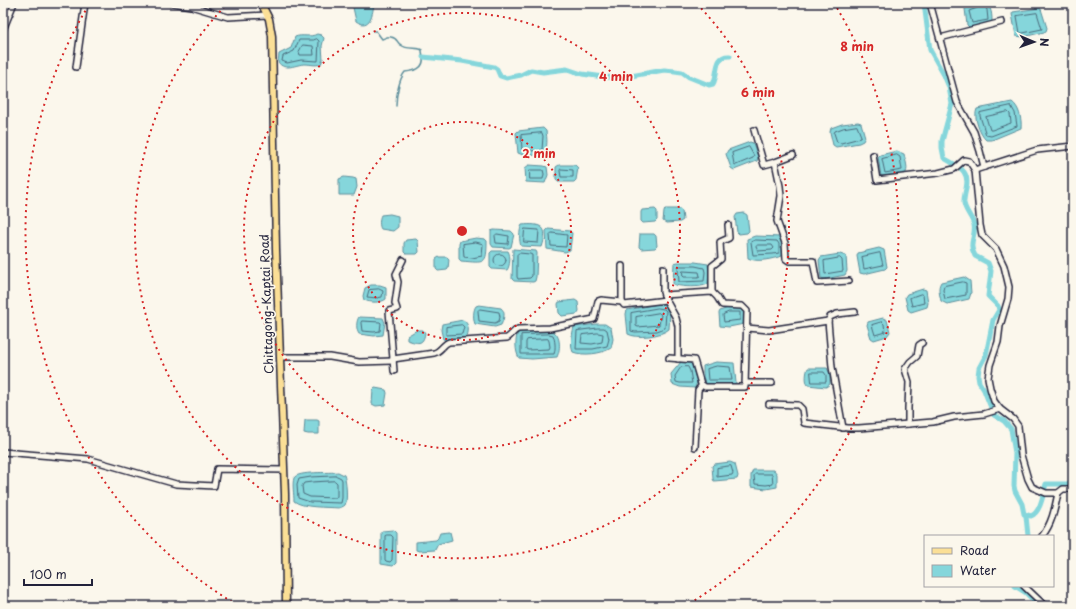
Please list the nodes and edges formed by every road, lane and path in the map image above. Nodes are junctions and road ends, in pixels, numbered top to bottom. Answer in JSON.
{"nodes":[{"id":1,"x":14,"y":3,"type":"edge"},
{"id":2,"x":85,"y":3,"type":"edge"},
{"id":3,"x":172,"y":3,"type":"edge"},
{"id":4,"x":261,"y":3,"type":"edge"},
{"id":5,"x":930,"y":3,"type":"edge"},
{"id":6,"x":191,"y":4,"type":"edge"},
{"id":7,"x":267,"y":15,"type":"junction"},
{"id":8,"x":1002,"y":22,"type":"dead end"},
{"id":9,"x":3,"y":30,"type":"edge"},
{"id":10,"x":940,"y":38,"type":"junction"},
{"id":11,"x":76,"y":67,"type":"dead end"},
{"id":12,"x":754,"y":130,"type":"dead end"},
{"id":13,"x":1073,"y":146,"type":"edge"},
{"id":14,"x":793,"y":155,"type":"dead end"},
{"id":15,"x":873,"y":155,"type":"dead end"},
{"id":16,"x":776,"y":162,"type":"junction"},
{"id":17,"x":984,"y":166,"type":"junction"},
{"id":18,"x":975,"y":170,"type":"junction"},
{"id":19,"x":728,"y":225,"type":"dead end"},
{"id":20,"x":403,"y":260,"type":"dead end"},
{"id":21,"x":622,"y":266,"type":"dead end"},
{"id":22,"x":663,"y":268,"type":"dead end"},
{"id":23,"x":849,"y":280,"type":"dead end"},
{"id":24,"x":712,"y":292,"type":"junction"},
{"id":25,"x":665,"y":298,"type":"junction"},
{"id":26,"x":622,"y":302,"type":"junction"},
{"id":27,"x":855,"y":312,"type":"dead end"},
{"id":28,"x":828,"y":321,"type":"junction"},
{"id":29,"x":747,"y":328,"type":"junction"},
{"id":30,"x":922,"y":343,"type":"dead end"},
{"id":31,"x":280,"y":357,"type":"junction"},
{"id":32,"x":669,"y":358,"type":"dead end"},
{"id":33,"x":678,"y":359,"type":"junction"},
{"id":34,"x":393,"y":360,"type":"junction"},
{"id":35,"x":394,"y":370,"type":"dead end"},
{"id":36,"x":746,"y":383,"type":"junction"},
{"id":37,"x":772,"y":383,"type":"dead end"},
{"id":38,"x":702,"y":385,"type":"junction"},
{"id":39,"x":769,"y":404,"type":"dead end"},
{"id":40,"x":1000,"y":409,"type":"junction"},
{"id":41,"x":908,"y":424,"type":"junction"},
{"id":42,"x":843,"y":428,"type":"junction"},
{"id":43,"x":695,"y":447,"type":"dead end"},
{"id":44,"x":3,"y":452,"type":"edge"},
{"id":45,"x":284,"y":470,"type":"junction"},
{"id":46,"x":1073,"y":489,"type":"edge"},
{"id":47,"x":1058,"y":493,"type":"junction"},
{"id":48,"x":1043,"y":535,"type":"edge"},
{"id":49,"x":1025,"y":587,"type":"edge"},
{"id":50,"x":286,"y":606,"type":"edge"},
{"id":51,"x":1045,"y":606,"type":"edge"}],
"edges":[{"from":1,"to":9,"type":"street"},
{"from":2,"to":11,"type":"street"},
{"from":3,"to":6,"type":"street"},
{"from":4,"to":7,"type":"main road","name":"Chittagong-Kaptai Road"},
{"from":5,"to":10,"type":"street"},
{"from":6,"to":7,"type":"street"},
{"from":7,"to":31,"type":"main road","name":"Chittagong-Kaptai Road"},
{"from":8,"to":10,"type":"street"},
{"from":10,"to":17,"type":"street"},
{"from":12,"to":16,"type":"street"},
{"from":13,"to":17,"type":"street"},
{"from":14,"to":16,"type":"street"},
{"from":15,"to":18,"type":"street"},
{"from":16,"to":23,"type":"street"},
{"from":17,"to":18,"type":"street"},
{"from":18,"to":40,"type":"street"},
{"from":19,"to":24,"type":"street"},
{"from":20,"to":34,"type":"street"},
{"from":21,"to":26,"type":"street"},
{"from":22,"to":25,"type":"street"},
{"from":24,"to":25,"type":"street"},
{"from":24,"to":29,"type":"street"},
{"from":25,"to":26,"type":"street"},
{"from":25,"to":33,"type":"street"},
{"from":26,"to":34,"type":"street"},
{"from":27,"to":28,"type":"street"},
{"from":28,"to":29,"type":"street"},
{"from":28,"to":42,"type":"street"},
{"from":29,"to":36,"type":"street"},
{"from":30,"to":41,"type":"street"},
{"from":31,"to":34,"type":"street"},
{"from":31,"to":45,"type":"main road","name":"Chittagong-Kaptai Road"},
{"from":32,"to":33,"type":"street"},
{"from":33,"to":38,"type":"street"},
{"from":34,"to":35,"type":"street"},
{"from":36,"to":37,"type":"street"},
{"from":36,"to":38,"type":"street"},
{"from":38,"to":43,"type":"street"},
{"from":39,"to":42,"type":"street"},
{"from":40,"to":41,"type":"street"},
{"from":40,"to":47,"type":"street"},
{"from":41,"to":42,"type":"street"},
{"from":44,"to":45,"type":"street"},
{"from":45,"to":50,"type":"main road","name":"Chittagong-Kaptai Road"},
{"from":46,"to":47,"type":"street"},
{"from":47,"to":48,"type":"street"},
{"from":49,"to":51,"type":"street"}]}
